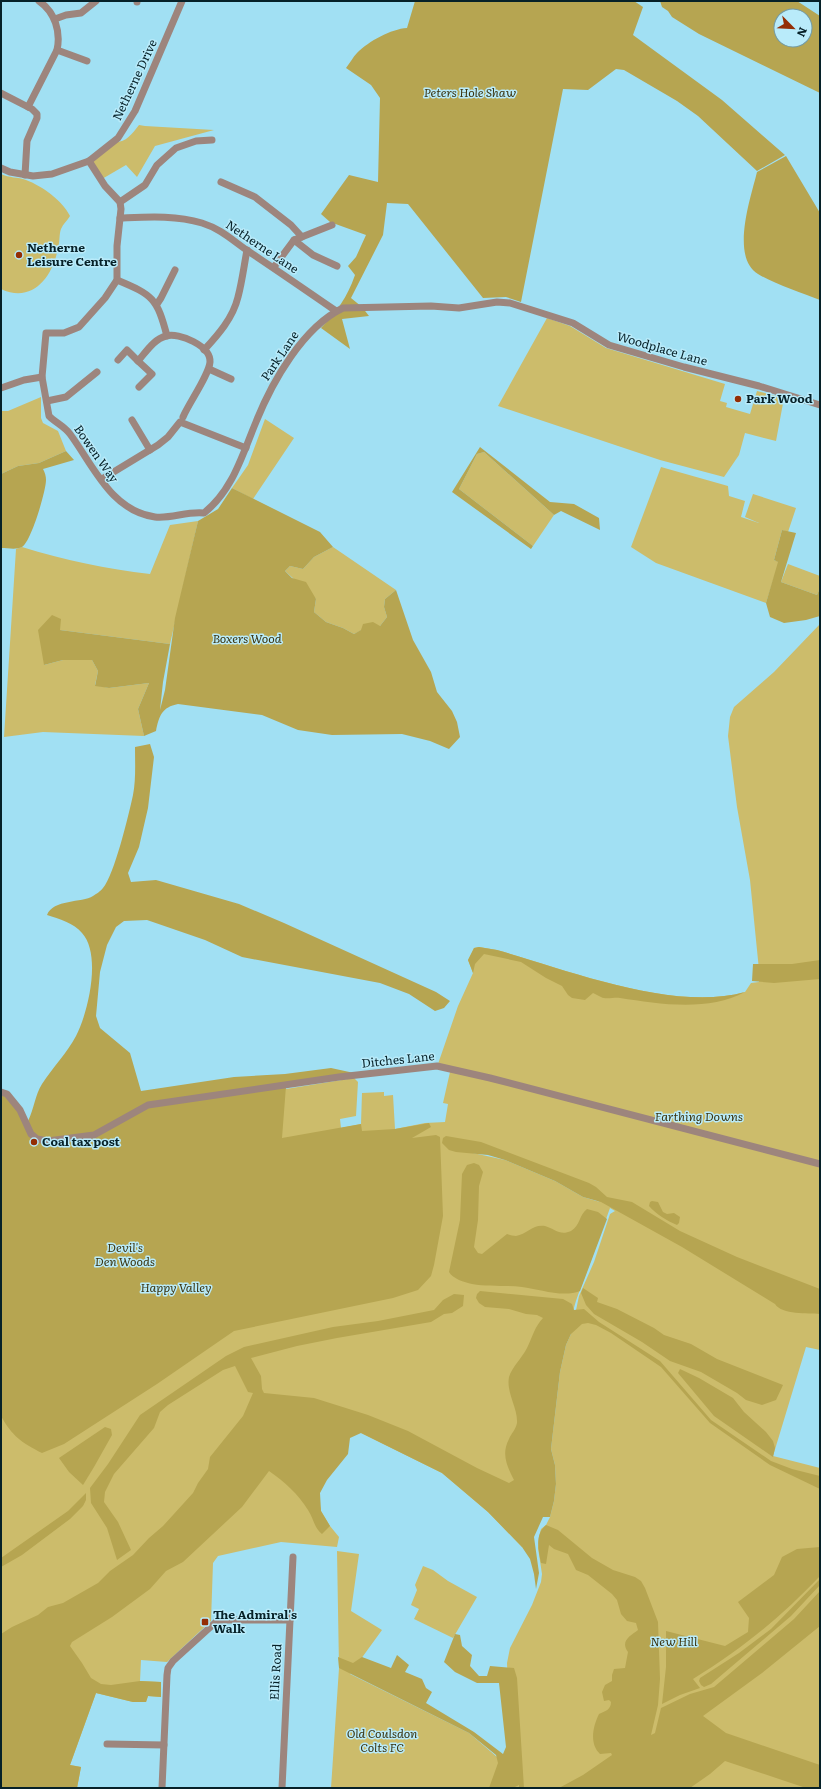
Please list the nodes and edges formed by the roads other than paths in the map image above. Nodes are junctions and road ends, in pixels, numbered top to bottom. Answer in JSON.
{"nodes":[{"id":1,"x":39,"y":1,"type":"edge"},
{"id":2,"x":96,"y":1,"type":"edge"},
{"id":3,"x":182,"y":1,"type":"edge"},
{"id":4,"x":55,"y":19,"type":"junction"},
{"id":5,"x":57,"y":50,"type":"junction"},
{"id":6,"x":87,"y":61,"type":"dead end"},
{"id":7,"x":1,"y":93,"type":"edge"},
{"id":8,"x":28,"y":106,"type":"junction"},
{"id":9,"x":212,"y":140,"type":"dead end"},
{"id":10,"x":89,"y":161,"type":"junction"},
{"id":11,"x":1,"y":168,"type":"edge"},
{"id":12,"x":25,"y":175,"type":"junction"},
{"id":13,"x":221,"y":182,"type":"dead end"},
{"id":14,"x":120,"y":202,"type":"junction"},
{"id":15,"x":120,"y":218,"type":"junction"},
{"id":16,"x":332,"y":225,"type":"dead end"},
{"id":17,"x":302,"y":237,"type":"junction"},
{"id":18,"x":294,"y":240,"type":"junction"},
{"id":19,"x":247,"y":250,"type":"junction"},
{"id":20,"x":337,"y":266,"type":"dead end"},
{"id":21,"x":274,"y":267,"type":"junction"},
{"id":22,"x":175,"y":270,"type":"dead end"},
{"id":23,"x":117,"y":280,"type":"junction"},
{"id":24,"x":156,"y":304,"type":"junction"},
{"id":25,"x":336,"y":311,"type":"junction"},
{"id":26,"x":167,"y":336,"type":"junction"},
{"id":27,"x":204,"y":350,"type":"junction"},
{"id":28,"x":118,"y":360,"type":"dead end"},
{"id":29,"x":138,"y":361,"type":"junction"},
{"id":30,"x":209,"y":369,"type":"junction"},
{"id":31,"x":97,"y":372,"type":"dead end"},
{"id":32,"x":42,"y":377,"type":"junction"},
{"id":33,"x":231,"y":379,"type":"dead end"},
{"id":34,"x":139,"y":386,"type":"dead end"},
{"id":35,"x":1,"y":388,"type":"edge"},
{"id":36,"x":48,"y":401,"type":"junction"},
{"id":37,"x":820,"y":406,"type":"edge"},
{"id":38,"x":183,"y":417,"type":"dead end"},
{"id":39,"x":132,"y":420,"type":"dead end"},
{"id":40,"x":246,"y":448,"type":"junction"},
{"id":41,"x":150,"y":450,"type":"junction"},
{"id":42,"x":102,"y":479,"type":"junction"},
{"id":43,"x":1,"y":1092,"type":"edge"},
{"id":44,"x":820,"y":1164,"type":"edge"},
{"id":45,"x":293,"y":1556,"type":"dead end"},
{"id":46,"x":290,"y":1620,"type":"junction"},
{"id":47,"x":107,"y":1744,"type":"dead end"},
{"id":48,"x":164,"y":1745,"type":"junction"},
{"id":49,"x":162,"y":1788,"type":"edge"},
{"id":50,"x":282,"y":1788,"type":"edge"}],
"edges":[{"from":1,"to":4,"type":"street"},
{"from":2,"to":4,"type":"street"},
{"from":3,"to":10,"type":"street","name":"Netherne Drive"},
{"from":4,"to":5,"type":"street"},
{"from":5,"to":6,"type":"street"},
{"from":5,"to":8,"type":"street"},
{"from":7,"to":8,"type":"street"},
{"from":8,"to":12,"type":"street"},
{"from":9,"to":14,"type":"street"},
{"from":10,"to":12,"type":"street","name":"Netherne Drive"},
{"from":10,"to":14,"type":"street"},
{"from":11,"to":12,"type":"street","name":"Netherne Drive"},
{"from":13,"to":17,"type":"street"},
{"from":14,"to":15,"type":"street"},
{"from":15,"to":19,"type":"street","name":"Netherne Lane"},
{"from":15,"to":23,"type":"street"},
{"from":16,"to":17,"type":"street"},
{"from":17,"to":18,"type":"street"},
{"from":18,"to":20,"type":"street"},
{"from":18,"to":21,"type":"street"},
{"from":19,"to":21,"type":"street","name":"Netherne Lane"},
{"from":19,"to":27,"type":"street"},
{"from":21,"to":25,"type":"street","name":"Netherne Lane"},
{"from":22,"to":24,"type":"street"},
{"from":23,"to":24,"type":"street"},
{"from":23,"to":32,"type":"street","name":"Bowen Way"},
{"from":24,"to":26,"type":"street"},
{"from":25,"to":37,"type":"street","name":"Woodplace Lane"},
{"from":25,"to":40,"type":"street","name":"Park Lane"},
{"from":26,"to":27,"type":"street"},
{"from":26,"to":29,"type":"street"},
{"from":27,"to":30,"type":"street"},
{"from":28,"to":29,"type":"street"},
{"from":29,"to":34,"type":"street"},
{"from":30,"to":33,"type":"street"},
{"from":30,"to":38,"type":"street"},
{"from":31,"to":36,"type":"street"},
{"from":32,"to":35,"type":"street"},
{"from":32,"to":36,"type":"street","name":"Bowen Way"},
{"from":36,"to":42,"type":"street","name":"Bowen Way"},
{"from":39,"to":41,"type":"street"},
{"from":40,"to":41,"type":"street"},
{"from":40,"to":42,"type":"street","name":"Bowen Way"},
{"from":41,"to":42,"type":"street"},
{"from":43,"to":44,"type":"street","name":"Ditches Lane"},
{"from":45,"to":46,"type":"street","name":"Ellis Road"},
{"from":46,"to":48,"type":"street"},
{"from":46,"to":50,"type":"street","name":"Ellis Road"},
{"from":47,"to":48,"type":"street"},
{"from":48,"to":49,"type":"street"}]}
